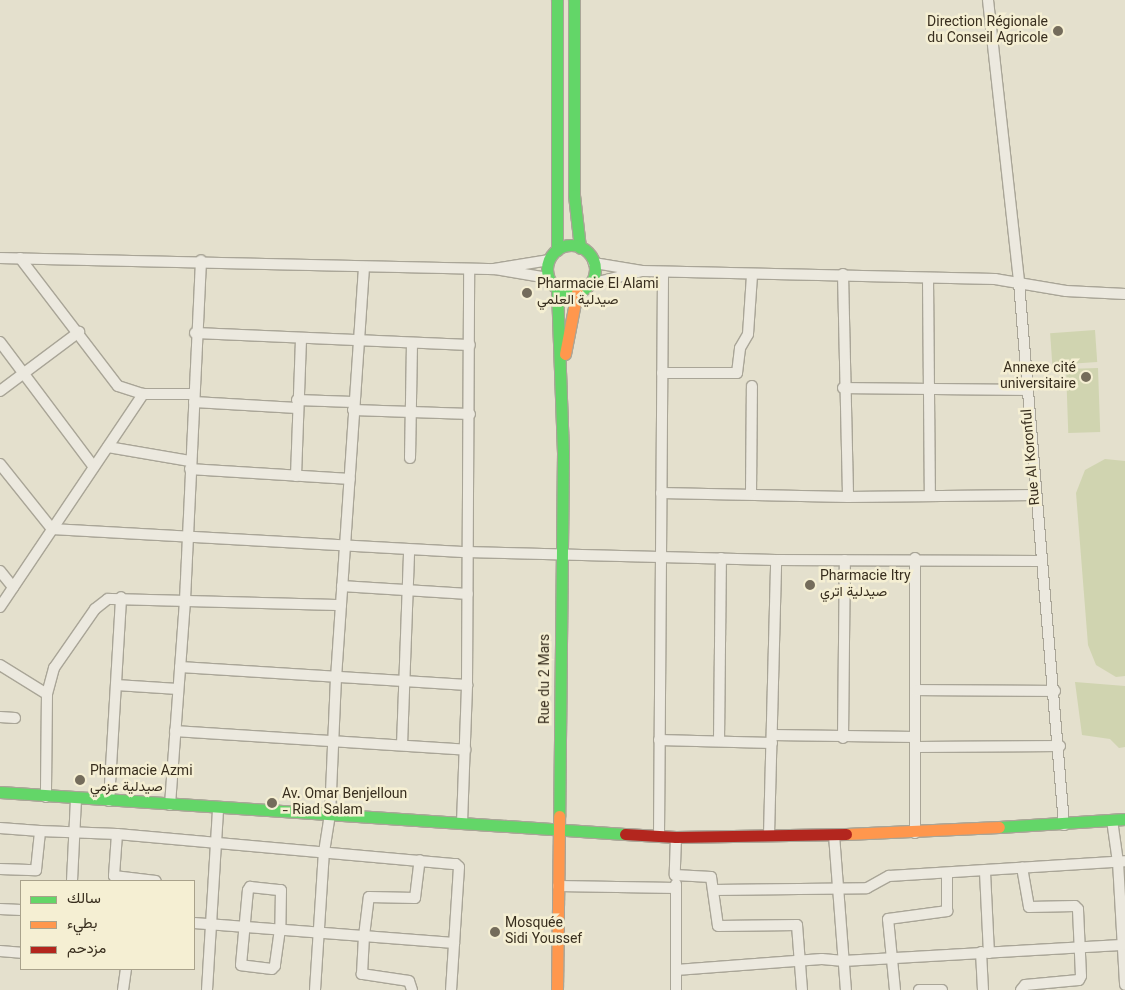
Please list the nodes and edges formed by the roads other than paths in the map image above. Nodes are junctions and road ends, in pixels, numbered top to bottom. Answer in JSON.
{"nodes":[{"id":1,"x":557,"y":0,"type":"edge"},
{"id":2,"x":574,"y":0,"type":"edge"},
{"id":3,"x":988,"y":0,"type":"edge"},
{"id":4,"x":580,"y":248,"type":"junction"},
{"id":5,"x":557,"y":250,"type":"junction"},
{"id":6,"x":0,"y":258,"type":"edge"},
{"id":7,"x":20,"y":258,"type":"junction"},
{"id":8,"x":200,"y":260,"type":"junction"},
{"id":9,"x":549,"y":260,"type":"junction"},
{"id":10,"x":594,"y":263,"type":"junction"},
{"id":11,"x":364,"y":267,"type":"junction"},
{"id":12,"x":469,"y":269,"type":"junction"},
{"id":13,"x":494,"y":269,"type":"junction"},
{"id":14,"x":642,"y":271,"type":"junction"},
{"id":15,"x":663,"y":272,"type":"junction"},
{"id":16,"x":843,"y":274,"type":"junction"},
{"id":17,"x":752,"y":275,"type":"junction"},
{"id":18,"x":548,"y":278,"type":"junction"},
{"id":19,"x":928,"y":278,"type":"junction"},
{"id":20,"x":1018,"y":283,"type":"junction"},
{"id":21,"x":590,"y":284,"type":"junction"},
{"id":22,"x":557,"y":289,"type":"junction"},
{"id":23,"x":578,"y":292,"type":"junction"},
{"id":24,"x":1125,"y":294,"type":"edge"},
{"id":25,"x":79,"y":332,"type":"junction"},
{"id":26,"x":195,"y":333,"type":"junction"},
{"id":27,"x":301,"y":340,"type":"junction"},
{"id":28,"x":0,"y":342,"type":"edge"},
{"id":29,"x":358,"y":342,"type":"junction"},
{"id":30,"x":412,"y":343,"type":"junction"},
{"id":31,"x":470,"y":346,"type":"junction"},
{"id":32,"x":562,"y":368,"type":"junction"},
{"id":33,"x":662,"y":372,"type":"junction"},
{"id":34,"x":24,"y":373,"type":"junction"},
{"id":35,"x":752,"y":386,"type":"dead end"},
{"id":36,"x":843,"y":388,"type":"junction"},
{"id":37,"x":930,"y":388,"type":"junction"},
{"id":38,"x":1025,"y":390,"type":"junction"},
{"id":39,"x":0,"y":391,"type":"edge"},
{"id":40,"x":143,"y":394,"type":"junction"},
{"id":41,"x":194,"y":398,"type":"junction"},
{"id":42,"x":297,"y":404,"type":"junction"},
{"id":43,"x":353,"y":406,"type":"junction"},
{"id":44,"x":410,"y":414,"type":"junction"},
{"id":45,"x":470,"y":414,"type":"junction"},
{"id":46,"x":108,"y":447,"type":"junction"},
{"id":47,"x":410,"y":458,"type":"dead end"},
{"id":48,"x":0,"y":464,"type":"edge"},
{"id":49,"x":190,"y":465,"type":"junction"},
{"id":50,"x":94,"y":468,"type":"junction"},
{"id":51,"x":296,"y":476,"type":"junction"},
{"id":52,"x":350,"y":479,"type":"junction"},
{"id":53,"x":661,"y":493,"type":"junction"},
{"id":54,"x":751,"y":493,"type":"junction"},
{"id":55,"x":930,"y":496,"type":"junction"},
{"id":56,"x":1035,"y":496,"type":"junction"},
{"id":57,"x":848,"y":497,"type":"junction"},
{"id":58,"x":52,"y":529,"type":"junction"},
{"id":59,"x":187,"y":538,"type":"junction"},
{"id":60,"x":346,"y":546,"type":"junction"},
{"id":61,"x":409,"y":550,"type":"junction"},
{"id":62,"x":466,"y":552,"type":"junction"},
{"id":63,"x":561,"y":553,"type":"junction"},
{"id":64,"x":660,"y":555,"type":"junction"},
{"id":65,"x":721,"y":558,"type":"junction"},
{"id":66,"x":915,"y":558,"type":"junction"},
{"id":67,"x":776,"y":560,"type":"junction"},
{"id":68,"x":845,"y":560,"type":"junction"},
{"id":69,"x":1041,"y":561,"type":"junction"},
{"id":70,"x":0,"y":571,"type":"edge"},
{"id":71,"x":342,"y":586,"type":"junction"},
{"id":72,"x":12,"y":587,"type":"junction"},
{"id":73,"x":409,"y":590,"type":"junction"},
{"id":74,"x":468,"y":594,"type":"junction"},
{"id":75,"x":121,"y":598,"type":"junction"},
{"id":76,"x":185,"y":600,"type":"junction"},
{"id":77,"x":341,"y":606,"type":"junction"},
{"id":78,"x":0,"y":607,"type":"edge"},
{"id":79,"x":0,"y":665,"type":"edge"},
{"id":80,"x":180,"y":667,"type":"junction"},
{"id":81,"x":336,"y":678,"type":"junction"},
{"id":82,"x":404,"y":682,"type":"junction"},
{"id":83,"x":116,"y":685,"type":"junction"},
{"id":84,"x":467,"y":685,"type":"junction"},
{"id":85,"x":178,"y":688,"type":"junction"},
{"id":86,"x":915,"y":690,"type":"junction"},
{"id":87,"x":1055,"y":691,"type":"junction"},
{"id":88,"x":47,"y":694,"type":"junction"},
{"id":89,"x":0,"y":717,"type":"edge"},
{"id":90,"x":15,"y":718,"type":"dead end"},
{"id":91,"x":175,"y":731,"type":"junction"},
{"id":92,"x":843,"y":738,"type":"junction"},
{"id":93,"x":772,"y":739,"type":"junction"},
{"id":94,"x":659,"y":740,"type":"junction"},
{"id":95,"x":719,"y":741,"type":"junction"},
{"id":96,"x":334,"y":742,"type":"junction"},
{"id":97,"x":916,"y":742,"type":"junction"},
{"id":98,"x":402,"y":746,"type":"junction"},
{"id":99,"x":1060,"y":746,"type":"junction"},
{"id":100,"x":465,"y":750,"type":"junction"},
{"id":101,"x":0,"y":792,"type":"edge"},
{"id":102,"x":46,"y":796,"type":"junction"},
{"id":103,"x":76,"y":799,"type":"junction"},
{"id":104,"x":109,"y":801,"type":"junction"},
{"id":105,"x":170,"y":805,"type":"junction"},
{"id":106,"x":218,"y":808,"type":"junction"},
{"id":107,"x":330,"y":814,"type":"junction"},
{"id":108,"x":1125,"y":819,"type":"edge"},
{"id":109,"x":1112,"y":820,"type":"junction"},
{"id":110,"x":462,"y":823,"type":"junction"},
{"id":111,"x":1064,"y":825,"type":"junction"},
{"id":112,"x":0,"y":828,"type":"edge"},
{"id":113,"x":559,"y":830,"type":"junction"},
{"id":114,"x":40,"y":831,"type":"junction"},
{"id":115,"x":75,"y":832,"type":"junction"},
{"id":116,"x":915,"y":833,"type":"junction"},
{"id":117,"x":117,"y":834,"type":"junction"},
{"id":118,"x":659,"y":835,"type":"junction"},
{"id":119,"x":769,"y":835,"type":"junction"},
{"id":120,"x":834,"y":835,"type":"junction"},
{"id":121,"x":676,"y":837,"type":"junction"},
{"id":122,"x":215,"y":842,"type":"junction"},
{"id":123,"x":324,"y":852,"type":"junction"},
{"id":124,"x":420,"y":860,"type":"junction"},
{"id":125,"x":1122,"y":862,"type":"edge"},
{"id":126,"x":1022,"y":868,"type":"junction"},
{"id":127,"x":0,"y":869,"type":"edge"},
{"id":128,"x":985,"y":872,"type":"junction"},
{"id":129,"x":675,"y":875,"type":"junction"},
{"id":130,"x":947,"y":875,"type":"junction"},
{"id":131,"x":72,"y":880,"type":"edge"},
{"id":132,"x":148,"y":880,"type":"edge"},
{"id":133,"x":558,"y":886,"type":"junction"},
{"id":134,"x":676,"y":888,"type":"junction"},
{"id":135,"x":836,"y":889,"type":"junction"},
{"id":136,"x":714,"y":890,"type":"junction"},
{"id":137,"x":0,"y":909,"type":"edge"},
{"id":138,"x":20,"y":910,"type":"edge"},
{"id":139,"x":195,"y":923,"type":"edge"},
{"id":140,"x":211,"y":924,"type":"junction"},
{"id":141,"x":245,"y":927,"type":"junction"},
{"id":142,"x":280,"y":929,"type":"junction"},
{"id":143,"x":320,"y":932,"type":"junction"},
{"id":144,"x":364,"y":936,"type":"junction"},
{"id":145,"x":454,"y":942,"type":"junction"},
{"id":146,"x":1123,"y":946,"type":"edge"},
{"id":147,"x":1081,"y":948,"type":"junction"},
{"id":148,"x":0,"y":951,"type":"edge"},
{"id":149,"x":20,"y":953,"type":"edge"},
{"id":150,"x":985,"y":953,"type":"junction"},
{"id":151,"x":891,"y":957,"type":"junction"},
{"id":152,"x":844,"y":961,"type":"junction"},
{"id":153,"x":801,"y":963,"type":"junction"},
{"id":154,"x":126,"y":970,"type":"edge"},
{"id":155,"x":676,"y":970,"type":"junction"},
{"id":156,"x":1125,"y":985,"type":"edge"},
{"id":157,"x":124,"y":990,"type":"edge"},
{"id":158,"x":207,"y":990,"type":"edge"},
{"id":159,"x":315,"y":990,"type":"edge"},
{"id":160,"x":412,"y":990,"type":"edge"},
{"id":161,"x":451,"y":990,"type":"edge"},
{"id":162,"x":557,"y":990,"type":"edge"},
{"id":163,"x":676,"y":990,"type":"edge"},
{"id":164,"x":802,"y":990,"type":"edge"},
{"id":165,"x":846,"y":990,"type":"edge"},
{"id":166,"x":895,"y":990,"type":"edge"},
{"id":167,"x":919,"y":990,"type":"edge"},
{"id":168,"x":942,"y":990,"type":"edge"},
{"id":169,"x":984,"y":990,"type":"edge"},
{"id":170,"x":1021,"y":990,"type":"edge"}],
"edges":[{"from":1,"to":5,"type":"street"},
{"from":2,"to":4,"type":"street"},
{"from":3,"to":20,"type":"street","name":"Rue Al Koronful"},
{"from":4,"to":5,"type":"street"},
{"from":4,"to":10,"type":"street"},
{"from":5,"to":9,"type":"street"},
{"from":6,"to":7,"type":"street"},
{"from":7,"to":8,"type":"street"},
{"from":7,"to":25,"type":"street"},
{"from":8,"to":11,"type":"street"},
{"from":8,"to":26,"type":"street"},
{"from":9,"to":13,"type":"street"},
{"from":9,"to":18,"type":"street"},
{"from":10,"to":14,"type":"street"},
{"from":10,"to":21,"type":"street"},
{"from":11,"to":12,"type":"street"},
{"from":11,"to":29,"type":"street"},
{"from":12,"to":13,"type":"street"},
{"from":12,"to":31,"type":"street"},
{"from":13,"to":18,"type":"street"},
{"from":14,"to":15,"type":"street"},
{"from":14,"to":21,"type":"street"},
{"from":15,"to":17,"type":"street"},
{"from":15,"to":33,"type":"street"},
{"from":16,"to":17,"type":"street"},
{"from":16,"to":19,"type":"street"},
{"from":16,"to":36,"type":"street"},
{"from":17,"to":33,"type":"street"},
{"from":18,"to":22,"type":"street"},
{"from":19,"to":20,"type":"street"},
{"from":19,"to":37,"type":"street"},
{"from":20,"to":24,"type":"street"},
{"from":20,"to":38,"type":"street","name":"Rue Al Koronful"},
{"from":21,"to":23,"type":"street"},
{"from":22,"to":23,"type":"street"},
{"from":22,"to":32,"type":"street","name":"Rue du 2 Mars"},
{"from":23,"to":32,"type":"street","name":"Rue du 2 Mars"},
{"from":25,"to":34,"type":"street"},
{"from":25,"to":40,"type":"street"},
{"from":26,"to":27,"type":"street"},
{"from":26,"to":41,"type":"street"},
{"from":27,"to":29,"type":"street"},
{"from":27,"to":42,"type":"street"},
{"from":28,"to":34,"type":"street"},
{"from":29,"to":30,"type":"street"},
{"from":29,"to":43,"type":"street"},
{"from":30,"to":31,"type":"street"},
{"from":30,"to":44,"type":"street"},
{"from":31,"to":45,"type":"street"},
{"from":32,"to":63,"type":"street","name":"Rue du 2 Mars"},
{"from":33,"to":53,"type":"street"},
{"from":34,"to":39,"type":"street"},
{"from":34,"to":50,"type":"street"},
{"from":35,"to":54,"type":"street"},
{"from":36,"to":37,"type":"street"},
{"from":36,"to":57,"type":"street"},
{"from":37,"to":38,"type":"street"},
{"from":37,"to":55,"type":"street"},
{"from":38,"to":56,"type":"street","name":"Rue Al Koronful"},
{"from":40,"to":41,"type":"street"},
{"from":40,"to":46,"type":"street"},
{"from":41,"to":42,"type":"street"},
{"from":41,"to":49,"type":"street"},
{"from":42,"to":43,"type":"street"},
{"from":42,"to":51,"type":"street"},
{"from":43,"to":44,"type":"street"},
{"from":43,"to":52,"type":"street"},
{"from":44,"to":45,"type":"street"},
{"from":44,"to":47,"type":"street"},
{"from":45,"to":62,"type":"street"},
{"from":46,"to":49,"type":"street"},
{"from":46,"to":50,"type":"street"},
{"from":48,"to":58,"type":"street"},
{"from":49,"to":51,"type":"street"},
{"from":49,"to":59,"type":"street"},
{"from":50,"to":58,"type":"street"},
{"from":51,"to":52,"type":"street"},
{"from":52,"to":60,"type":"street"},
{"from":53,"to":54,"type":"street"},
{"from":53,"to":64,"type":"street"},
{"from":54,"to":57,"type":"street"},
{"from":55,"to":56,"type":"street"},
{"from":55,"to":57,"type":"street"},
{"from":56,"to":69,"type":"street","name":"Rue Al Koronful"},
{"from":58,"to":59,"type":"street"},
{"from":58,"to":72,"type":"street"},
{"from":59,"to":60,"type":"street"},
{"from":59,"to":76,"type":"street"},
{"from":60,"to":61,"type":"street"},
{"from":60,"to":71,"type":"street"},
{"from":61,"to":62,"type":"street"},
{"from":61,"to":73,"type":"street"},
{"from":62,"to":63,"type":"street"},
{"from":62,"to":74,"type":"street"},
{"from":63,"to":64,"type":"street"},
{"from":63,"to":113,"type":"street","name":"Rue du 2 Mars"},
{"from":64,"to":65,"type":"street"},
{"from":64,"to":94,"type":"street"},
{"from":65,"to":67,"type":"street"},
{"from":65,"to":95,"type":"street"},
{"from":66,"to":68,"type":"street"},
{"from":66,"to":69,"type":"street"},
{"from":66,"to":86,"type":"street"},
{"from":67,"to":68,"type":"street"},
{"from":67,"to":93,"type":"street"},
{"from":68,"to":92,"type":"street"},
{"from":69,"to":87,"type":"street","name":"Rue Al Koronful"},
{"from":70,"to":72,"type":"street"},
{"from":71,"to":73,"type":"street"},
{"from":71,"to":77,"type":"street"},
{"from":72,"to":78,"type":"street"},
{"from":73,"to":74,"type":"street"},
{"from":73,"to":82,"type":"street"},
{"from":74,"to":84,"type":"street"},
{"from":75,"to":76,"type":"street"},
{"from":75,"to":83,"type":"street"},
{"from":75,"to":88,"type":"street"},
{"from":76,"to":77,"type":"street"},
{"from":76,"to":80,"type":"street"},
{"from":77,"to":81,"type":"street"},
{"from":79,"to":88,"type":"street"},
{"from":80,"to":81,"type":"street"},
{"from":80,"to":85,"type":"street"},
{"from":81,"to":82,"type":"street"},
{"from":81,"to":96,"type":"street"},
{"from":82,"to":84,"type":"street"},
{"from":82,"to":98,"type":"street"},
{"from":83,"to":85,"type":"street"},
{"from":83,"to":104,"type":"street"},
{"from":84,"to":100,"type":"street"},
{"from":85,"to":91,"type":"street"},
{"from":86,"to":87,"type":"street"},
{"from":86,"to":97,"type":"street"},
{"from":87,"to":99,"type":"street","name":"Rue Al Koronful"},
{"from":88,"to":102,"type":"street"},
{"from":89,"to":90,"type":"street"},
{"from":91,"to":96,"type":"street"},
{"from":91,"to":105,"type":"street"},
{"from":92,"to":93,"type":"street"},
{"from":92,"to":97,"type":"street"},
{"from":93,"to":95,"type":"street"},
{"from":93,"to":119,"type":"street"},
{"from":94,"to":95,"type":"street"},
{"from":94,"to":118,"type":"street"},
{"from":96,"to":98,"type":"street"},
{"from":96,"to":107,"type":"street"},
{"from":97,"to":99,"type":"street"},
{"from":97,"to":116,"type":"street"},
{"from":98,"to":100,"type":"street"},
{"from":99,"to":111,"type":"street","name":"Rue Al Koronful"},
{"from":100,"to":110,"type":"street"},
{"from":101,"to":102,"type":"street"},
{"from":102,"to":103,"type":"street"},
{"from":103,"to":104,"type":"street"},
{"from":103,"to":115,"type":"street"},
{"from":104,"to":105,"type":"street"},
{"from":105,"to":106,"type":"street"},
{"from":106,"to":107,"type":"street"},
{"from":106,"to":122,"type":"street"},
{"from":107,"to":110,"type":"street"},
{"from":107,"to":123,"type":"street"},
{"from":108,"to":109,"type":"street"},
{"from":109,"to":111,"type":"street"},
{"from":109,"to":125,"type":"street"},
{"from":110,"to":113,"type":"street"},
{"from":111,"to":116,"type":"street"},
{"from":112,"to":114,"type":"street"},
{"from":113,"to":118,"type":"street"},
{"from":113,"to":133,"type":"street","name":"Rue du 2 Mars"},
{"from":114,"to":115,"type":"street"},
{"from":114,"to":127,"type":"street"},
{"from":115,"to":117,"type":"street"},
{"from":115,"to":131,"type":"street"},
{"from":116,"to":120,"type":"street"},
{"from":117,"to":122,"type":"street"},
{"from":117,"to":132,"type":"street"},
{"from":118,"to":121,"type":"street"},
{"from":119,"to":120,"type":"street"},
{"from":119,"to":121,"type":"street"},
{"from":120,"to":135,"type":"street"},
{"from":121,"to":129,"type":"street"},
{"from":122,"to":123,"type":"street"},
{"from":122,"to":140,"type":"street"},
{"from":123,"to":124,"type":"street"},
{"from":123,"to":143,"type":"street"},
{"from":124,"to":144,"type":"street"},
{"from":124,"to":145,"type":"street"},
{"from":125,"to":126,"type":"street"},
{"from":125,"to":146,"type":"street"},
{"from":126,"to":128,"type":"street"},
{"from":126,"to":147,"type":"street"},
{"from":128,"to":130,"type":"street"},
{"from":128,"to":150,"type":"street"},
{"from":129,"to":134,"type":"street"},
{"from":129,"to":136,"type":"street"},
{"from":130,"to":135,"type":"street"},
{"from":130,"to":151,"type":"street"},
{"from":133,"to":134,"type":"street"},
{"from":133,"to":162,"type":"street","name":"Rue du 2 Mars"},
{"from":134,"to":155,"type":"street"},
{"from":135,"to":136,"type":"street"},
{"from":135,"to":152,"type":"street"},
{"from":136,"to":153,"type":"street"},
{"from":137,"to":138,"type":"street"},
{"from":139,"to":140,"type":"street"},
{"from":140,"to":141,"type":"street"},
{"from":140,"to":158,"type":"street"},
{"from":141,"to":142,"type":"street"},
{"from":141,"to":142,"type":"street"},
{"from":141,"to":142,"type":"street"},
{"from":142,"to":143,"type":"street"},
{"from":143,"to":144,"type":"street"},
{"from":143,"to":159,"type":"street"},
{"from":144,"to":145,"type":"street"},
{"from":144,"to":160,"type":"street"},
{"from":145,"to":161,"type":"street"},
{"from":146,"to":147,"type":"street"},
{"from":146,"to":156,"type":"street"},
{"from":147,"to":150,"type":"street"},
{"from":147,"to":170,"type":"street"},
{"from":148,"to":149,"type":"street"},
{"from":150,"to":151,"type":"street"},
{"from":150,"to":169,"type":"street"},
{"from":151,"to":152,"type":"street"},
{"from":151,"to":166,"type":"street"},
{"from":152,"to":153,"type":"street"},
{"from":152,"to":165,"type":"street"},
{"from":153,"to":155,"type":"street"},
{"from":153,"to":164,"type":"street"},
{"from":154,"to":157,"type":"street"},
{"from":155,"to":163,"type":"street"},
{"from":167,"to":168,"type":"street"}]}
